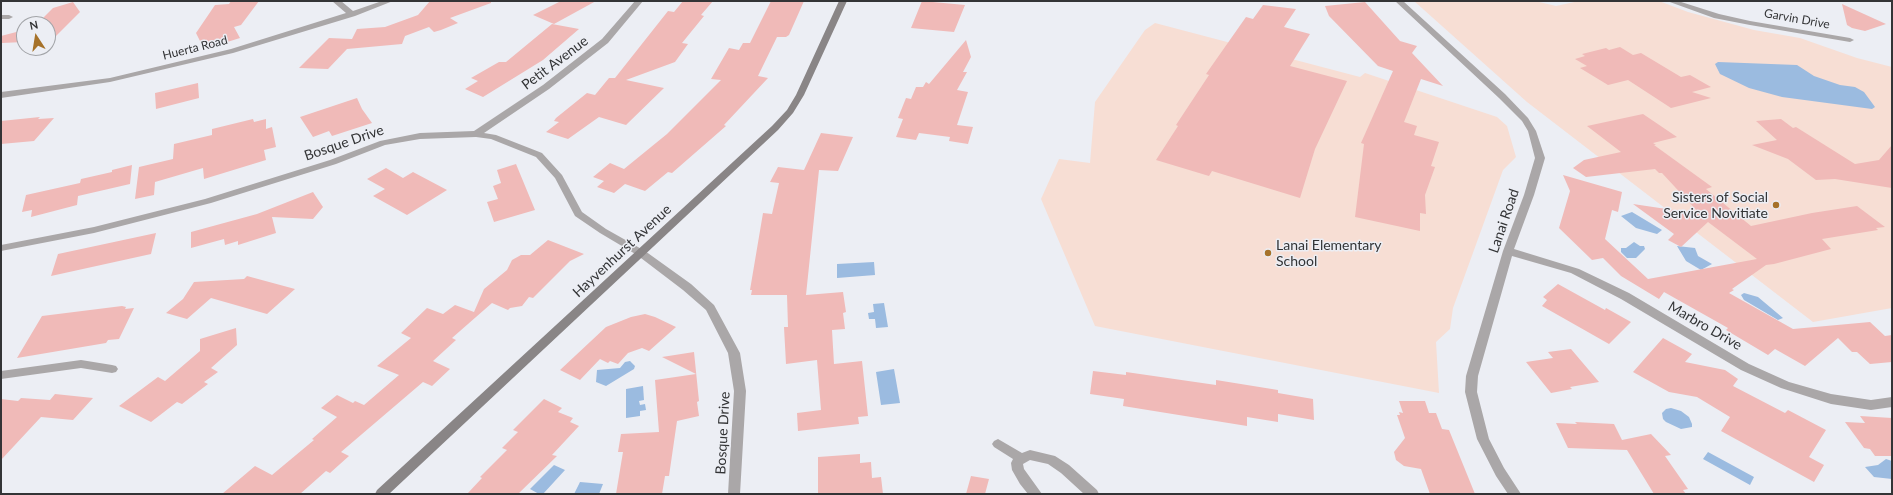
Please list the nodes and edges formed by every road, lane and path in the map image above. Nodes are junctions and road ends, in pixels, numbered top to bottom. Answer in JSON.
{"nodes":[{"id":1,"x":336,"y":1,"type":"edge"},
{"id":2,"x":389,"y":1,"type":"edge"},
{"id":3,"x":639,"y":1,"type":"edge"},
{"id":4,"x":843,"y":1,"type":"edge"},
{"id":5,"x":1399,"y":1,"type":"edge"},
{"id":6,"x":1671,"y":1,"type":"edge"},
{"id":7,"x":352,"y":14,"type":"junction"},
{"id":8,"x":1850,"y":40,"type":"dead end"},
{"id":9,"x":1,"y":95,"type":"edge"},
{"id":10,"x":476,"y":134,"type":"junction"},
{"id":11,"x":1,"y":248,"type":"edge"},
{"id":12,"x":1508,"y":251,"type":"junction"},
{"id":13,"x":641,"y":253,"type":"junction"},
{"id":14,"x":112,"y":369,"type":"dead end"},
{"id":15,"x":1,"y":375,"type":"edge"},
{"id":16,"x":1892,"y":402,"type":"edge"},
{"id":17,"x":998,"y":444,"type":"dead end"},
{"id":18,"x":1021,"y":458,"type":"junction"},
{"id":19,"x":381,"y":494,"type":"edge"},
{"id":20,"x":734,"y":494,"type":"edge"},
{"id":21,"x":1036,"y":494,"type":"edge"},
{"id":22,"x":1093,"y":494,"type":"edge"},
{"id":23,"x":1515,"y":494,"type":"edge"}],
"edges":[{"from":1,"to":7,"type":"street"},
{"from":2,"to":7,"type":"street","name":"Huerta Road"},
{"from":3,"to":10,"type":"street","name":"Petit Avenue"},
{"from":4,"to":13,"type":"main road","name":"Hayvenhurst Avenue"},
{"from":5,"to":12,"type":"street","name":"Lanai Road"},
{"from":6,"to":8,"type":"street","name":"Garvin Drive"},
{"from":7,"to":9,"type":"street","name":"Huerta Road"},
{"from":10,"to":11,"type":"street","name":"Bosque Drive"},
{"from":10,"to":13,"type":"street","name":"Bosque Drive"},
{"from":12,"to":16,"type":"street","name":"Marbro Drive"},
{"from":12,"to":23,"type":"street","name":"Lanai Road"},
{"from":13,"to":19,"type":"main road","name":"Hayvenhurst Avenue"},
{"from":13,"to":20,"type":"street","name":"Bosque Drive"},
{"from":14,"to":15,"type":"street"},
{"from":17,"to":18,"type":"street"},
{"from":18,"to":21,"type":"street"},
{"from":18,"to":22,"type":"street"}]}
